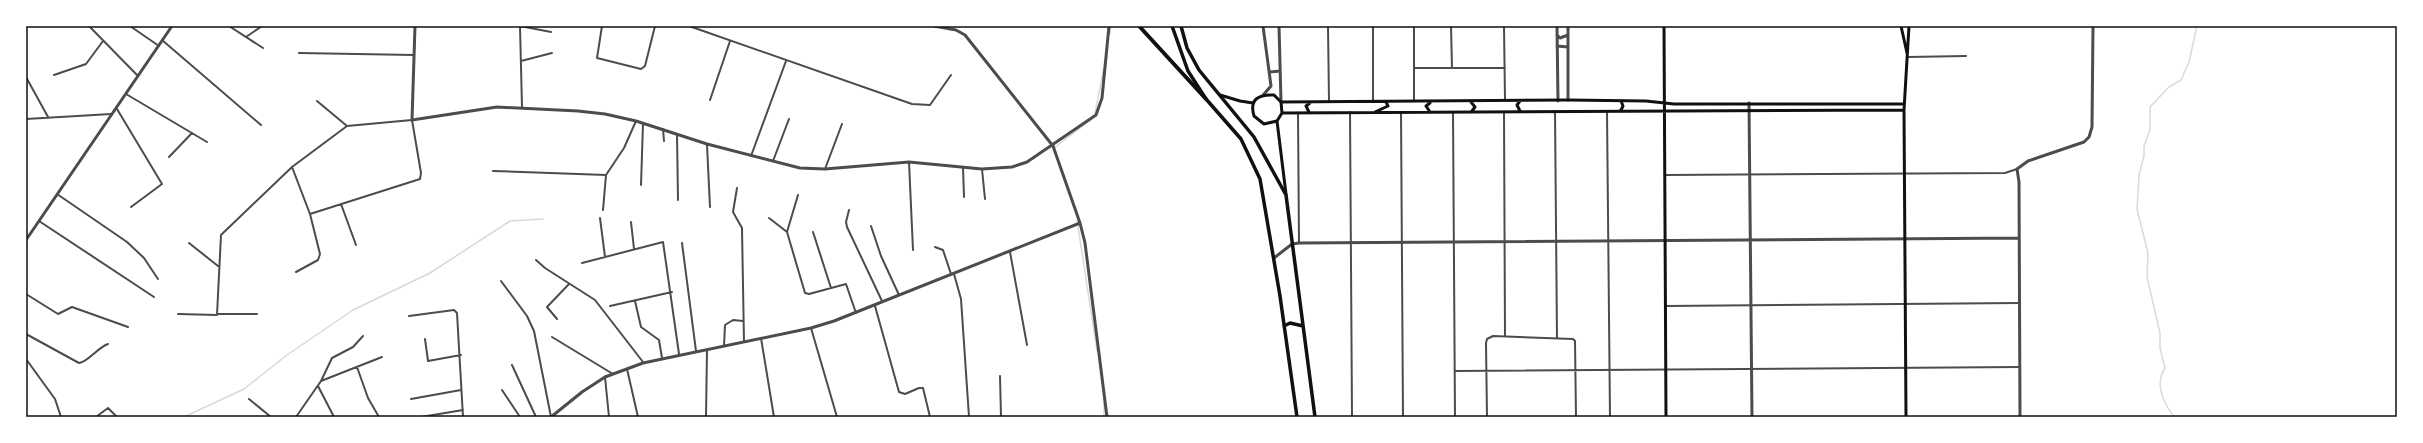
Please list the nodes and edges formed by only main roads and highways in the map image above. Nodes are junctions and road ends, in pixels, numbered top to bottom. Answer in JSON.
{"nodes":[{"id":1,"x":1139,"y":26,"type":"edge"},
{"id":2,"x":1172,"y":26,"type":"edge"},
{"id":3,"x":1181,"y":26,"type":"edge"},
{"id":4,"x":1664,"y":26,"type":"edge"},
{"id":5,"x":1901,"y":26,"type":"edge"},
{"id":6,"x":1909,"y":26,"type":"edge"},
{"id":7,"x":1908,"y":57,"type":"junction"},
{"id":8,"x":1220,"y":94,"type":"junction"},
{"id":9,"x":1206,"y":99,"type":"junction"},
{"id":10,"x":1520,"y":101,"type":"junction"},
{"id":11,"x":1621,"y":101,"type":"junction"},
{"id":12,"x":1281,"y":102,"type":"junction"},
{"id":13,"x":1312,"y":102,"type":"junction"},
{"id":14,"x":1386,"y":102,"type":"junction"},
{"id":15,"x":1431,"y":102,"type":"junction"},
{"id":16,"x":1471,"y":102,"type":"junction"},
{"id":17,"x":1253,"y":103,"type":"junction"},
{"id":18,"x":1664,"y":103,"type":"junction"},
{"id":19,"x":1833,"y":103,"type":"junction"},
{"id":20,"x":1904,"y":104,"type":"junction"},
{"id":21,"x":1834,"y":108,"type":"junction"},
{"id":22,"x":1621,"y":110,"type":"junction"},
{"id":23,"x":1665,"y":110,"type":"junction"},
{"id":24,"x":1904,"y":110,"type":"junction"},
{"id":25,"x":1521,"y":111,"type":"junction"},
{"id":26,"x":1309,"y":112,"type":"junction"},
{"id":27,"x":1373,"y":112,"type":"junction"},
{"id":28,"x":1430,"y":112,"type":"junction"},
{"id":29,"x":1470,"y":112,"type":"junction"},
{"id":30,"x":1282,"y":113,"type":"junction"},
{"id":31,"x":1277,"y":121,"type":"junction"},
{"id":32,"x":1286,"y":195,"type":"junction"},
{"id":33,"x":1284,"y":326,"type":"junction"},
{"id":34,"x":1303,"y":326,"type":"junction"},
{"id":35,"x":1297,"y":417,"type":"edge"},
{"id":36,"x":1315,"y":417,"type":"edge"},
{"id":37,"x":1666,"y":417,"type":"edge"},
{"id":38,"x":1906,"y":417,"type":"edge"}],
"edges":[{"from":1,"to":9,"type":"highway"},
{"from":2,"to":9,"type":"highway"},
{"from":3,"to":8,"type":"highway"},
{"from":4,"to":18,"type":"main road"},
{"from":5,"to":7,"type":"main road"},
{"from":6,"to":7,"type":"main road"},
{"from":7,"to":20,"type":"main road"},
{"from":8,"to":17,"type":"main road"},
{"from":8,"to":32,"type":"highway"},
{"from":9,"to":33,"type":"highway"},
{"from":10,"to":11,"type":"main road"},
{"from":10,"to":16,"type":"main road"},
{"from":10,"to":25,"type":"main road"},
{"from":11,"to":18,"type":"main road"},
{"from":11,"to":22,"type":"main road"},
{"from":12,"to":13,"type":"main road"},
{"from":12,"to":17,"type":"main road"},
{"from":12,"to":30,"type":"main road"},
{"from":13,"to":14,"type":"main road"},
{"from":13,"to":26,"type":"main road"},
{"from":14,"to":15,"type":"main road"},
{"from":14,"to":27,"type":"main road"},
{"from":15,"to":16,"type":"main road"},
{"from":15,"to":28,"type":"main road"},
{"from":16,"to":29,"type":"main road"},
{"from":17,"to":31,"type":"main road"},
{"from":18,"to":19,"type":"main road"},
{"from":18,"to":23,"type":"main road"},
{"from":19,"to":20,"type":"main road"},
{"from":19,"to":21,"type":"main road"},
{"from":20,"to":24,"type":"main road"},
{"from":21,"to":23,"type":"main road"},
{"from":21,"to":24,"type":"main road"},
{"from":22,"to":23,"type":"main road"},
{"from":22,"to":25,"type":"main road"},
{"from":23,"to":37,"type":"main road"},
{"from":24,"to":38,"type":"main road"},
{"from":25,"to":29,"type":"main road"},
{"from":26,"to":27,"type":"main road"},
{"from":26,"to":30,"type":"main road"},
{"from":27,"to":28,"type":"main road"},
{"from":28,"to":29,"type":"main road"},
{"from":30,"to":31,"type":"main road"},
{"from":31,"to":32,"type":"main road"},
{"from":32,"to":34,"type":"highway"},
{"from":33,"to":34,"type":"highway"},
{"from":33,"to":35,"type":"highway"},
{"from":34,"to":36,"type":"highway"}]}
